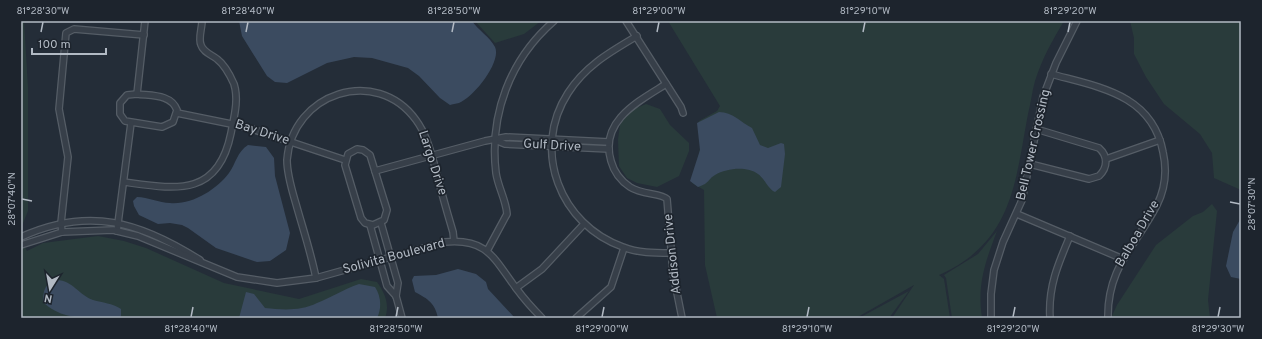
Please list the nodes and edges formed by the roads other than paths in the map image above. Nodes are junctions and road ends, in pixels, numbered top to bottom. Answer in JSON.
{"nodes":[{"id":1,"x":145,"y":21,"type":"edge"},
{"id":2,"x":202,"y":21,"type":"edge"},
{"id":3,"x":554,"y":21,"type":"edge"},
{"id":4,"x":626,"y":21,"type":"edge"},
{"id":5,"x":1077,"y":21,"type":"edge"},
{"id":6,"x":144,"y":35,"type":"junction"},
{"id":7,"x":637,"y":36,"type":"junction"},
{"id":8,"x":1051,"y":74,"type":"junction"},
{"id":9,"x":666,"y":84,"type":"junction"},
{"id":10,"x":137,"y":94,"type":"junction"},
{"id":11,"x":177,"y":113,"type":"junction"},
{"id":12,"x":683,"y":113,"type":"dead end"},
{"id":13,"x":131,"y":123,"type":"junction"},
{"id":14,"x":233,"y":124,"type":"junction"},
{"id":15,"x":1036,"y":129,"type":"junction"},
{"id":16,"x":551,"y":139,"type":"junction"},
{"id":17,"x":495,"y":140,"type":"junction"},
{"id":18,"x":1160,"y":140,"type":"junction"},
{"id":19,"x":291,"y":142,"type":"junction"},
{"id":20,"x":609,"y":142,"type":"junction"},
{"id":21,"x":551,"y":146,"type":"junction"},
{"id":22,"x":609,"y":149,"type":"junction"},
{"id":23,"x":431,"y":155,"type":"junction"},
{"id":24,"x":1106,"y":159,"type":"junction"},
{"id":25,"x":345,"y":160,"type":"junction"},
{"id":26,"x":1030,"y":164,"type":"junction"},
{"id":27,"x":375,"y":171,"type":"junction"},
{"id":28,"x":124,"y":182,"type":"junction"},
{"id":29,"x":1017,"y":214,"type":"junction"},
{"id":30,"x":118,"y":222,"type":"junction"},
{"id":31,"x":381,"y":222,"type":"junction"},
{"id":32,"x":61,"y":223,"type":"junction"},
{"id":33,"x":584,"y":224,"type":"junction"},
{"id":34,"x":370,"y":225,"type":"junction"},
{"id":35,"x":117,"y":231,"type":"junction"},
{"id":36,"x":62,"y":232,"type":"junction"},
{"id":37,"x":1070,"y":236,"type":"junction"},
{"id":38,"x":21,"y":237,"type":"edge"},
{"id":39,"x":454,"y":241,"type":"junction"},
{"id":40,"x":21,"y":245,"type":"edge"},
{"id":41,"x":624,"y":248,"type":"junction"},
{"id":42,"x":487,"y":251,"type":"junction"},
{"id":43,"x":671,"y":253,"type":"junction"},
{"id":44,"x":391,"y":257,"type":"junction"},
{"id":45,"x":1123,"y":259,"type":"junction"},
{"id":46,"x":380,"y":260,"type":"junction"},
{"id":47,"x":214,"y":268,"type":"junction"},
{"id":48,"x":316,"y":278,"type":"junction"},
{"id":49,"x":516,"y":288,"type":"junction"},
{"id":50,"x":396,"y":296,"type":"junction"},
{"id":51,"x":402,"y":318,"type":"edge"},
{"id":52,"x":542,"y":318,"type":"edge"},
{"id":53,"x":576,"y":318,"type":"edge"},
{"id":54,"x":682,"y":318,"type":"edge"},
{"id":55,"x":991,"y":318,"type":"edge"},
{"id":56,"x":1050,"y":318,"type":"edge"},
{"id":57,"x":1108,"y":318,"type":"edge"}],
"edges":[{"from":1,"to":6,"type":"street"},
{"from":2,"to":14,"type":"street"},
{"from":3,"to":17,"type":"street"},
{"from":4,"to":7,"type":"street"},
{"from":5,"to":8,"type":"street","name":"Bell Tower Crossing"},
{"from":6,"to":10,"type":"street"},
{"from":6,"to":32,"type":"street"},
{"from":7,"to":9,"type":"street"},
{"from":7,"to":16,"type":"street"},
{"from":8,"to":15,"type":"street","name":"Bell Tower Crossing"},
{"from":8,"to":18,"type":"street","name":"Balboa Drive"},
{"from":9,"to":12,"type":"street"},
{"from":9,"to":20,"type":"street","name":"Addison Drive"},
{"from":10,"to":11,"type":"street"},
{"from":10,"to":13,"type":"street"},
{"from":11,"to":13,"type":"street"},
{"from":11,"to":14,"type":"street","name":"Bay Drive"},
{"from":13,"to":28,"type":"street"},
{"from":14,"to":19,"type":"street","name":"Bay Drive"},
{"from":14,"to":28,"type":"street"},
{"from":15,"to":24,"type":"street"},
{"from":15,"to":26,"type":"street","name":"Bell Tower Crossing"},
{"from":16,"to":17,"type":"street","name":"Gulf Drive"},
{"from":16,"to":20,"type":"street","name":"Gulf Drive"},
{"from":16,"to":21,"type":"street"},
{"from":17,"to":21,"type":"street","name":"Gulf Drive"},
{"from":17,"to":23,"type":"street","name":"Gulf Drive"},
{"from":17,"to":42,"type":"street"},
{"from":18,"to":24,"type":"street"},
{"from":18,"to":45,"type":"street","name":"Balboa Drive"},
{"from":19,"to":23,"type":"street","name":"Largo Drive"},
{"from":19,"to":25,"type":"street","name":"Bay Drive"},
{"from":19,"to":48,"type":"street","name":"Largo Drive"},
{"from":20,"to":22,"type":"street","name":"Addison Drive"},
{"from":21,"to":22,"type":"street","name":"Gulf Drive"},
{"from":21,"to":33,"type":"street"},
{"from":22,"to":43,"type":"street","name":"Addison Drive"},
{"from":23,"to":27,"type":"street","name":"Gulf Drive"},
{"from":23,"to":39,"type":"street","name":"Largo Drive"},
{"from":24,"to":26,"type":"street"},
{"from":25,"to":27,"type":"street"},
{"from":25,"to":34,"type":"street"},
{"from":26,"to":29,"type":"street","name":"Bell Tower Crossing"},
{"from":27,"to":31,"type":"street"},
{"from":28,"to":30,"type":"street"},
{"from":29,"to":37,"type":"street"},
{"from":29,"to":55,"type":"street","name":"Bell Tower Crossing"},
{"from":30,"to":32,"type":"street","name":"Solivita Boulevard"},
{"from":30,"to":35,"type":"street"},
{"from":30,"to":47,"type":"street","name":"Solivita Boulevard"},
{"from":31,"to":34,"type":"street"},
{"from":31,"to":44,"type":"street"},
{"from":32,"to":36,"type":"street"},
{"from":32,"to":38,"type":"street","name":"Solivita Boulevard"},
{"from":33,"to":41,"type":"street"},
{"from":33,"to":49,"type":"street"},
{"from":34,"to":46,"type":"street"},
{"from":35,"to":36,"type":"street","name":"Solivita Boulevard"},
{"from":35,"to":47,"type":"street","name":"Solivita Boulevard"},
{"from":36,"to":40,"type":"street","name":"Solivita Boulevard"},
{"from":37,"to":45,"type":"street"},
{"from":37,"to":56,"type":"street"},
{"from":39,"to":42,"type":"street","name":"Solivita Boulevard"},
{"from":39,"to":44,"type":"street","name":"Solivita Boulevard"},
{"from":41,"to":43,"type":"street"},
{"from":41,"to":53,"type":"street"},
{"from":42,"to":49,"type":"street","name":"Solivita Boulevard"},
{"from":43,"to":54,"type":"street","name":"Addison Drive"},
{"from":44,"to":46,"type":"street","name":"Solivita Boulevard"},
{"from":44,"to":50,"type":"street"},
{"from":45,"to":57,"type":"street","name":"Balboa Drive"},
{"from":46,"to":48,"type":"street","name":"Solivita Boulevard"},
{"from":46,"to":50,"type":"street"},
{"from":47,"to":48,"type":"street","name":"Solivita Boulevard"},
{"from":49,"to":52,"type":"street","name":"Solivita Boulevard"},
{"from":50,"to":51,"type":"street"}]}
